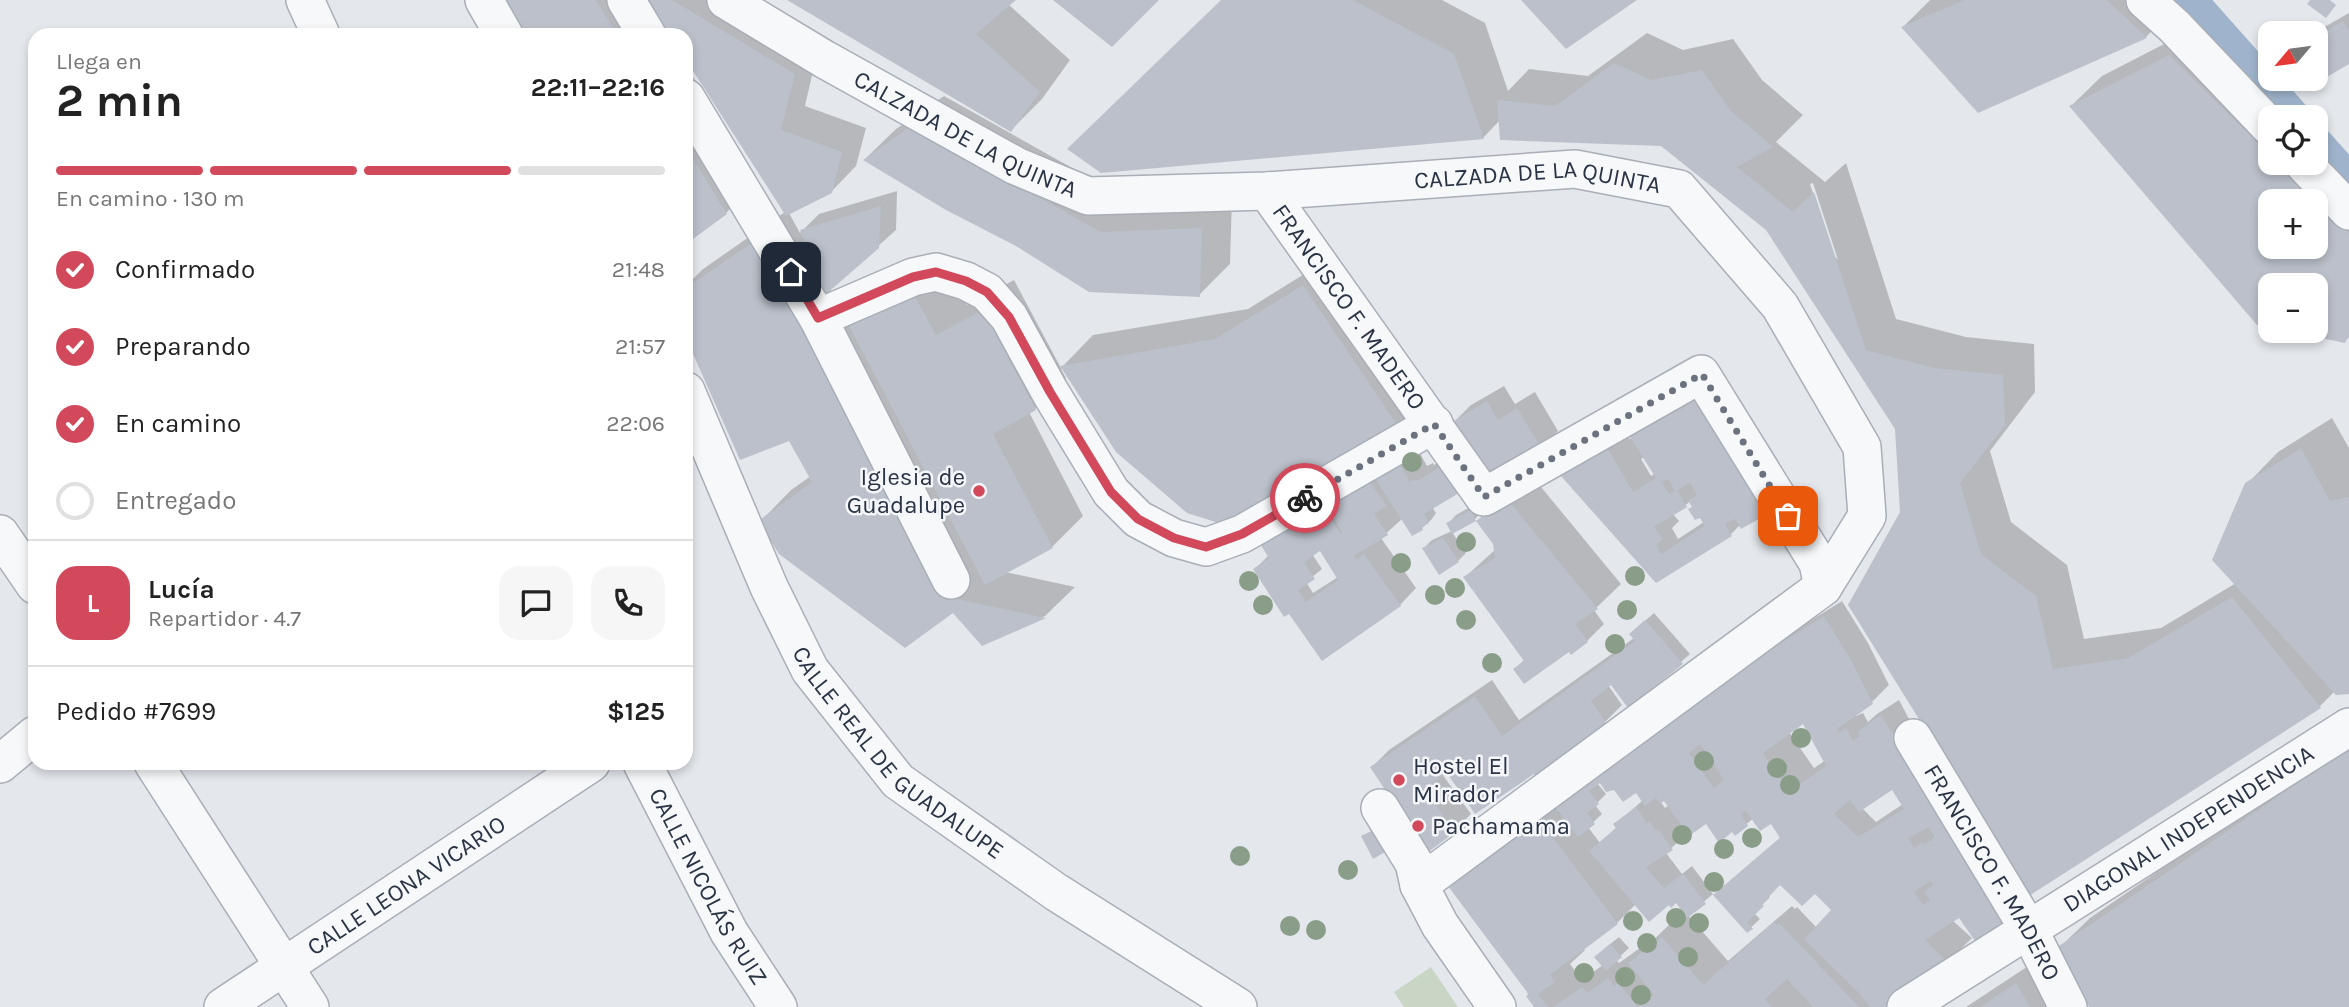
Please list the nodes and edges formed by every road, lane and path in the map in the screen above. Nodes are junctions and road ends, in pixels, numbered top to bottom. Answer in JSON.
{"nodes":[{"id":1,"x":305,"y":0,"type":"edge"},
{"id":2,"x":484,"y":0,"type":"edge"},
{"id":3,"x":626,"y":0,"type":"edge"},
{"id":4,"x":726,"y":0,"type":"edge"},
{"id":5,"x":2145,"y":0,"type":"edge"},
{"id":6,"x":318,"y":28,"type":"edge"},
{"id":7,"x":500,"y":28,"type":"edge"},
{"id":8,"x":643,"y":28,"type":"edge"},
{"id":9,"x":693,"y":110,"type":"edge"},
{"id":10,"x":2258,"y":114,"type":"edge"},
{"id":11,"x":2314,"y":175,"type":"edge"},
{"id":12,"x":1267,"y":191,"type":"junction"},
{"id":13,"x":2349,"y":211,"type":"edge"},
{"id":14,"x":818,"y":318,"type":"junction"},
{"id":15,"x":693,"y":408,"type":"edge"},
{"id":16,"x":1434,"y":424,"type":"junction"},
{"id":17,"x":0,"y":534,"type":"edge"},
{"id":18,"x":28,"y":575,"type":"edge"},
{"id":19,"x":951,"y":580,"type":"dead end"},
{"id":20,"x":1823,"y":587,"type":"junction"},
{"id":21,"x":2349,"y":727,"type":"edge"},
{"id":22,"x":1913,"y":738,"type":"dead end"},
{"id":23,"x":28,"y":742,"type":"edge"},
{"id":24,"x":0,"y":764,"type":"edge"},
{"id":25,"x":157,"y":770,"type":"edge"},
{"id":26,"x":580,"y":770,"type":"edge"},
{"id":27,"x":646,"y":770,"type":"edge"},
{"id":28,"x":1380,"y":808,"type":"dead end"},
{"id":29,"x":1419,"y":885,"type":"junction"},
{"id":30,"x":2029,"y":930,"type":"junction"},
{"id":31,"x":283,"y":966,"type":"junction"},
{"id":32,"x":223,"y":1007,"type":"edge"},
{"id":33,"x":310,"y":1007,"type":"edge"},
{"id":34,"x":778,"y":1007,"type":"edge"},
{"id":35,"x":1237,"y":1007,"type":"edge"},
{"id":36,"x":1497,"y":1007,"type":"edge"},
{"id":37,"x":1906,"y":1007,"type":"edge"},
{"id":38,"x":2068,"y":1007,"type":"edge"}],
"edges":[{"from":1,"to":6,"type":"street"},
{"from":2,"to":7,"type":"street"},
{"from":3,"to":8,"type":"street"},
{"from":4,"to":12,"type":"street","name":"CALZADA DE LA QUINTA"},
{"from":5,"to":10,"type":"street"},
{"from":9,"to":14,"type":"street"},
{"from":11,"to":13,"type":"street"},
{"from":12,"to":16,"type":"street","name":"FRANCISCO F. MADERO"},
{"from":12,"to":20,"type":"street","name":"CALZADA DE LA QUINTA"},
{"from":14,"to":16,"type":"street"},
{"from":14,"to":19,"type":"street"},
{"from":15,"to":35,"type":"street","name":"CALLE REAL DE GUADALUPE"},
{"from":16,"to":20,"type":"street","name":"FRANCISCO F. MADERO"},
{"from":17,"to":18,"type":"street"},
{"from":20,"to":29,"type":"street","name":"CALZADA DE LA QUINTA"},
{"from":21,"to":30,"type":"street","name":"DIAGONAL INDEPENDENCIA"},
{"from":22,"to":30,"type":"street","name":"FRANCISCO F. MADERO"},
{"from":23,"to":24,"type":"street"},
{"from":25,"to":31,"type":"street"},
{"from":26,"to":31,"type":"street","name":"CALLE LEONA VICARIO"},
{"from":27,"to":34,"type":"street","name":"CALLE NICOLÁS RUIZ"},
{"from":28,"to":29,"type":"street"},
{"from":29,"to":36,"type":"street"},
{"from":30,"to":37,"type":"street","name":"DIAGONAL INDEPENDENCIA"},
{"from":30,"to":38,"type":"street","name":"FRANCISCO F. MADERO"},
{"from":31,"to":32,"type":"street","name":"CALLE LEONA VICARIO"},
{"from":31,"to":33,"type":"street"}]}
